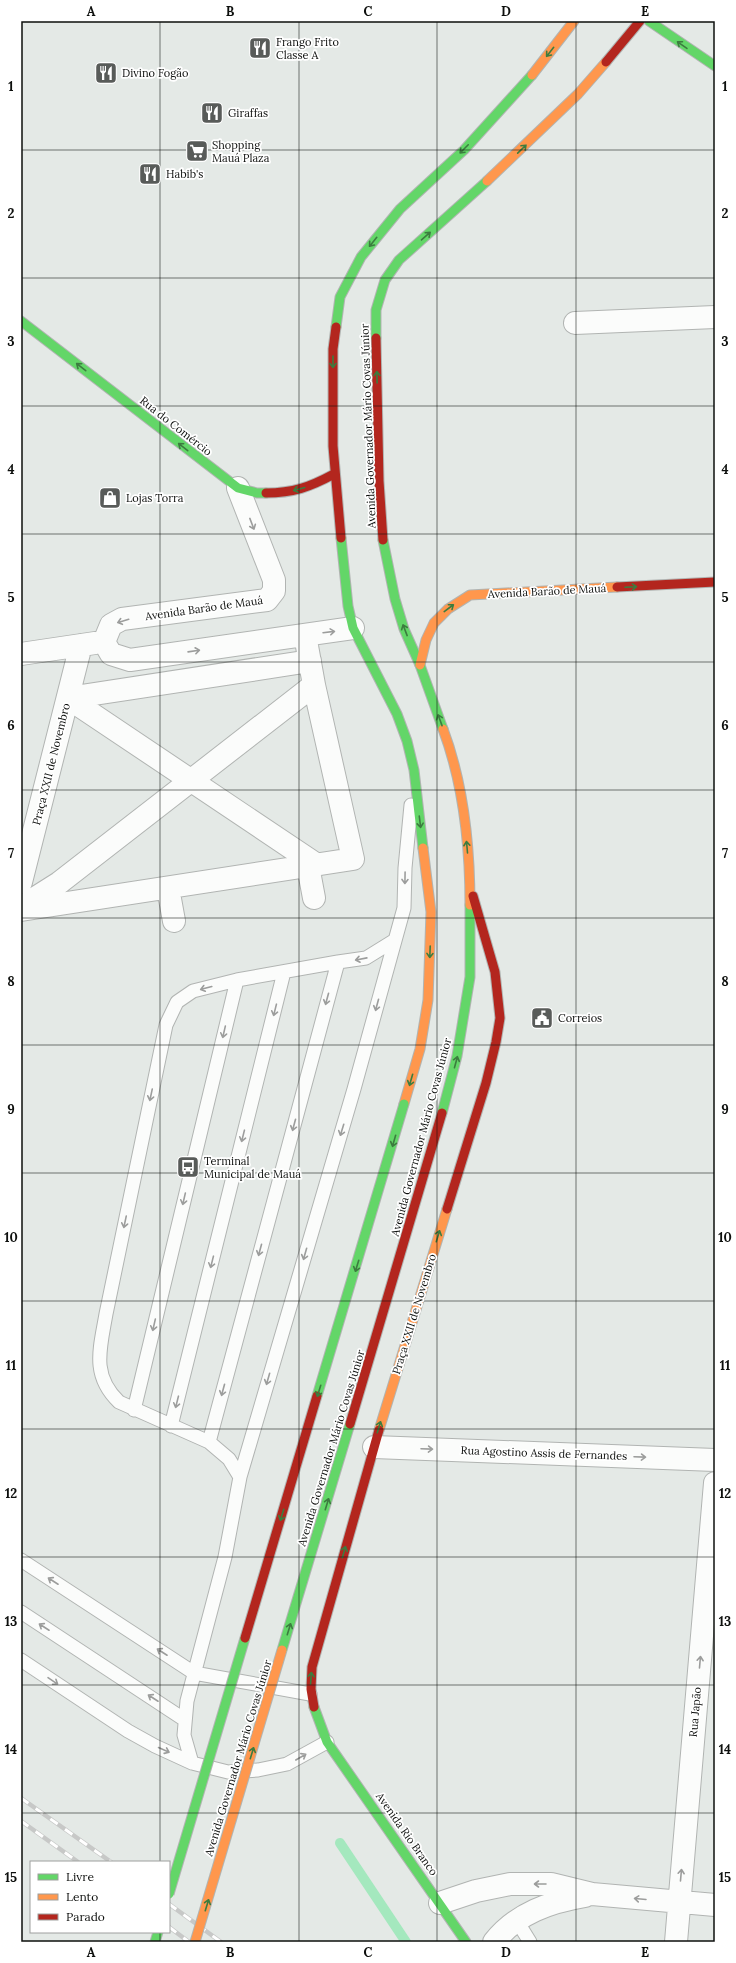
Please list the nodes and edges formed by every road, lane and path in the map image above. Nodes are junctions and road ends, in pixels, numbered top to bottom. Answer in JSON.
{"nodes":[{"id":1,"x":574,"y":21,"type":"edge"},
{"id":2,"x":640,"y":21,"type":"edge"},
{"id":3,"x":649,"y":21,"type":"edge"},
{"id":4,"x":715,"y":66,"type":"edge"},
{"id":5,"x":715,"y":317,"type":"edge"},
{"id":6,"x":21,"y":321,"type":"edge"},
{"id":7,"x":575,"y":323,"type":"dead end"},
{"id":8,"x":334,"y":474,"type":"junction"},
{"id":9,"x":238,"y":488,"type":"junction"},
{"id":10,"x":715,"y":582,"type":"edge"},
{"id":11,"x":353,"y":628,"type":"junction"},
{"id":12,"x":305,"y":635,"type":"junction"},
{"id":13,"x":104,"y":642,"type":"junction"},
{"id":14,"x":81,"y":645,"type":"junction"},
{"id":15,"x":21,"y":654,"type":"edge"},
{"id":16,"x":310,"y":661,"type":"junction"},
{"id":17,"x":420,"y":666,"type":"junction"},
{"id":18,"x":314,"y":685,"type":"junction"},
{"id":19,"x":68,"y":698,"type":"junction"},
{"id":20,"x":414,"y":770,"type":"junction"},
{"id":21,"x":191,"y":781,"type":"junction"},
{"id":22,"x":312,"y":866,"type":"junction"},
{"id":23,"x":21,"y":882,"type":"edge"},
{"id":24,"x":470,"y":886,"type":"junction"},
{"id":25,"x":168,"y":888,"type":"junction"},
{"id":26,"x":314,"y":898,"type":"dead end"},
{"id":27,"x":21,"y":907,"type":"edge"},
{"id":28,"x":21,"y":910,"type":"edge"},
{"id":29,"x":174,"y":921,"type":"dead end"},
{"id":30,"x":395,"y":940,"type":"junction"},
{"id":31,"x":338,"y":962,"type":"junction"},
{"id":32,"x":284,"y":972,"type":"junction"},
{"id":33,"x":237,"y":980,"type":"junction"},
{"id":34,"x":134,"y":1410,"type":"junction"},
{"id":35,"x":171,"y":1426,"type":"junction"},
{"id":36,"x":209,"y":1442,"type":"junction"},
{"id":37,"x":374,"y":1446,"type":"junction"},
{"id":38,"x":715,"y":1460,"type":"edge"},
{"id":39,"x":240,"y":1477,"type":"junction"},
{"id":40,"x":715,"y":1482,"type":"edge"},
{"id":41,"x":21,"y":1560,"type":"edge"},
{"id":42,"x":21,"y":1612,"type":"edge"},
{"id":43,"x":21,"y":1660,"type":"edge"},
{"id":44,"x":194,"y":1673,"type":"junction"},
{"id":45,"x":310,"y":1694,"type":"junction"},
{"id":46,"x":185,"y":1720,"type":"junction"},
{"id":47,"x":327,"y":1742,"type":"junction"},
{"id":48,"x":192,"y":1763,"type":"junction"},
{"id":49,"x":170,"y":1891,"type":"edge"},
{"id":50,"x":592,"y":1894,"type":"junction"},
{"id":51,"x":679,"y":1902,"type":"junction"},
{"id":52,"x":440,"y":1903,"type":"junction"},
{"id":53,"x":715,"y":1904,"type":"edge"},
{"id":54,"x":517,"y":1921,"type":"junction"},
{"id":55,"x":196,"y":1942,"type":"edge"},
{"id":56,"x":466,"y":1942,"type":"edge"},
{"id":57,"x":494,"y":1942,"type":"edge"},
{"id":58,"x":530,"y":1942,"type":"edge"},
{"id":59,"x":676,"y":1942,"type":"edge"}],
"edges":[{"from":1,"to":8,"type":"main road","one_way":true},
{"from":17,"to":2,"type":"main road","name":"Avenida Governador Mário Covas Júnior","one_way":true},
{"from":4,"to":3,"type":"main road","one_way":true},
{"from":5,"to":7,"type":"street"},
{"from":9,"to":6,"type":"main road","name":"Rua do Comércio","one_way":true},
{"from":8,"to":9,"type":"main road","name":"Rua do Comércio","one_way":true},
{"from":8,"to":11,"type":"main road"},
{"from":9,"to":13,"type":"street","name":"Avenida Barão de Mauá","one_way":true},
{"from":17,"to":10,"type":"main road","name":"Avenida Barão de Mauá","one_way":true},
{"from":12,"to":11,"type":"street","one_way":true},
{"from":11,"to":20,"type":"main road"},
{"from":13,"to":12,"type":"street","one_way":true},
{"from":12,"to":16,"type":"street"},
{"from":13,"to":14,"type":"street"},
{"from":14,"to":15,"type":"street"},
{"from":14,"to":19,"type":"street","name":"Praça XXII de Novembro"},
{"from":16,"to":18,"type":"street"},
{"from":16,"to":19,"type":"street"},
{"from":24,"to":17,"type":"main road","name":"Avenida Governador Mário Covas Júnior","one_way":true},
{"from":18,"to":21,"type":"street"},
{"from":18,"to":22,"type":"street"},
{"from":19,"to":21,"type":"street"},
{"from":19,"to":23,"type":"street","name":"Praça XXII de Novembro"},
{"from":20,"to":30,"type":"lane","one_way":true},
{"from":20,"to":49,"type":"main road","one_way":true,"bridge":true},
{"from":21,"to":22,"type":"street"},
{"from":21,"to":27,"type":"street"},
{"from":22,"to":25,"type":"street"},
{"from":22,"to":26,"type":"street"},
{"from":37,"to":24,"type":"main road","name":"Praça XXII de Novembro","one_way":true},
{"from":55,"to":24,"type":"main road","name":"Avenida Governador Mário Covas Júnior","one_way":true,"bridge":true},
{"from":25,"to":28,"type":"street"},
{"from":25,"to":29,"type":"street"},
{"from":30,"to":31,"type":"lane","one_way":true},
{"from":30,"to":39,"type":"lane","one_way":true},
{"from":31,"to":32,"type":"lane"},
{"from":31,"to":36,"type":"lane","one_way":true},
{"from":32,"to":33,"type":"lane"},
{"from":32,"to":35,"type":"lane","one_way":true},
{"from":33,"to":34,"type":"lane","one_way":true},
{"from":33,"to":34,"type":"lane","one_way":true},
{"from":34,"to":35,"type":"lane"},
{"from":35,"to":36,"type":"lane"},
{"from":36,"to":39,"type":"lane"},
{"from":37,"to":38,"type":"street","name":"Rua Agostino Assis de Fernandes","one_way":true},
{"from":45,"to":37,"type":"main road","name":"Praça XXII de Novembro","one_way":true},
{"from":39,"to":44,"type":"lane"},
{"from":51,"to":40,"type":"street","name":"Rua Japão","one_way":true},
{"from":44,"to":41,"type":"lane","one_way":true},
{"from":46,"to":42,"type":"lane","one_way":true},
{"from":43,"to":48,"type":"lane","one_way":true},
{"from":44,"to":45,"type":"lane"},
{"from":44,"to":46,"type":"lane"},
{"from":45,"to":47,"type":"main road","name":"Praça XXII de Novembro"},
{"from":46,"to":48,"type":"lane"},
{"from":48,"to":47,"type":"lane","one_way":true},
{"from":47,"to":52,"type":"main road","name":"Avenida Rio Branco"},
{"from":51,"to":50,"type":"street","one_way":true},
{"from":50,"to":52,"type":"street","one_way":true},
{"from":50,"to":54,"type":"street"},
{"from":51,"to":53,"type":"street"},
{"from":51,"to":59,"type":"street","name":"Rua Japão"},
{"from":52,"to":56,"type":"main road","name":"Avenida Rio Branco"},
{"from":54,"to":57,"type":"street"},
{"from":54,"to":58,"type":"lane"}]}
